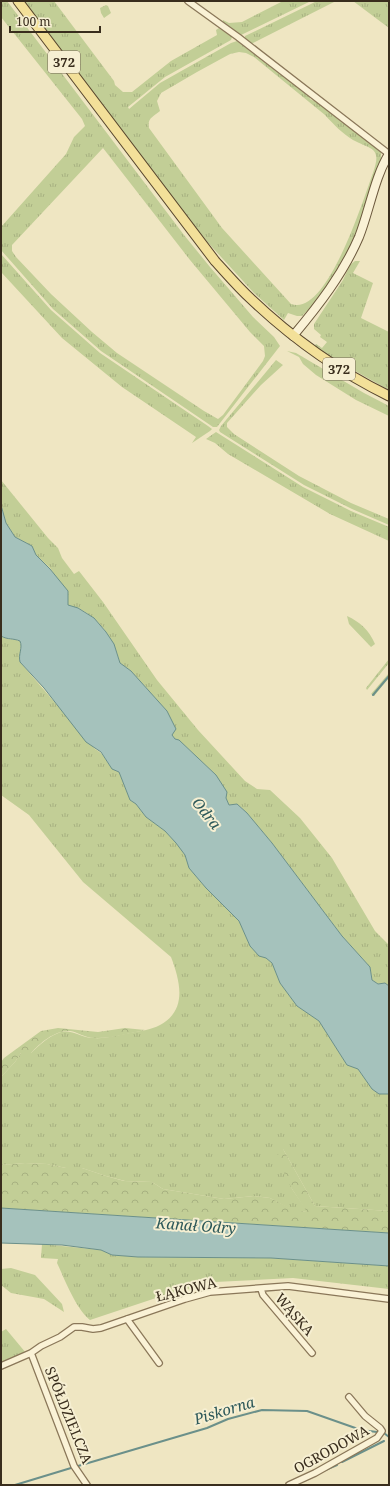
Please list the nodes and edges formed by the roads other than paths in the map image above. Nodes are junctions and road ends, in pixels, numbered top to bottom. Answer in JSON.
{"nodes":[{"id":1,"x":18,"y":1,"type":"edge"},
{"id":2,"x":188,"y":1,"type":"edge"},
{"id":3,"x":389,"y":154,"type":"edge"},
{"id":4,"x":293,"y":336,"type":"junction"},
{"id":5,"x":389,"y":396,"type":"edge"},
{"id":6,"x":261,"y":1289,"type":"junction"},
{"id":7,"x":389,"y":1299,"type":"edge"},
{"id":8,"x":127,"y":1319,"type":"junction"},
{"id":9,"x":31,"y":1353,"type":"junction"},
{"id":10,"x":312,"y":1354,"type":"dead end"},
{"id":11,"x":160,"y":1363,"type":"dead end"},
{"id":12,"x":1,"y":1366,"type":"edge"},
{"id":13,"x":349,"y":1398,"type":"dead end"},
{"id":14,"x":88,"y":1485,"type":"edge"},
{"id":15,"x":289,"y":1485,"type":"edge"}],
"edges":[{"from":1,"to":4,"type":"main road","number":"372"},
{"from":2,"to":3,"type":"street"},
{"from":3,"to":4,"type":"street"},
{"from":4,"to":5,"type":"main road","number":"372"},
{"from":6,"to":7,"type":"street","name":"ŁĄKOWA"},
{"from":6,"to":8,"type":"street","name":"ŁĄKOWA"},
{"from":6,"to":10,"type":"street","name":"WĄSKA"},
{"from":8,"to":9,"type":"street","name":"ŁĄKOWA"},
{"from":8,"to":11,"type":"street"},
{"from":9,"to":12,"type":"street","name":"ŁĄKOWA"},
{"from":9,"to":14,"type":"street","name":"SPÓŁDZIELCZA"},
{"from":13,"to":15,"type":"street","name":"OGRODOWA"}]}
